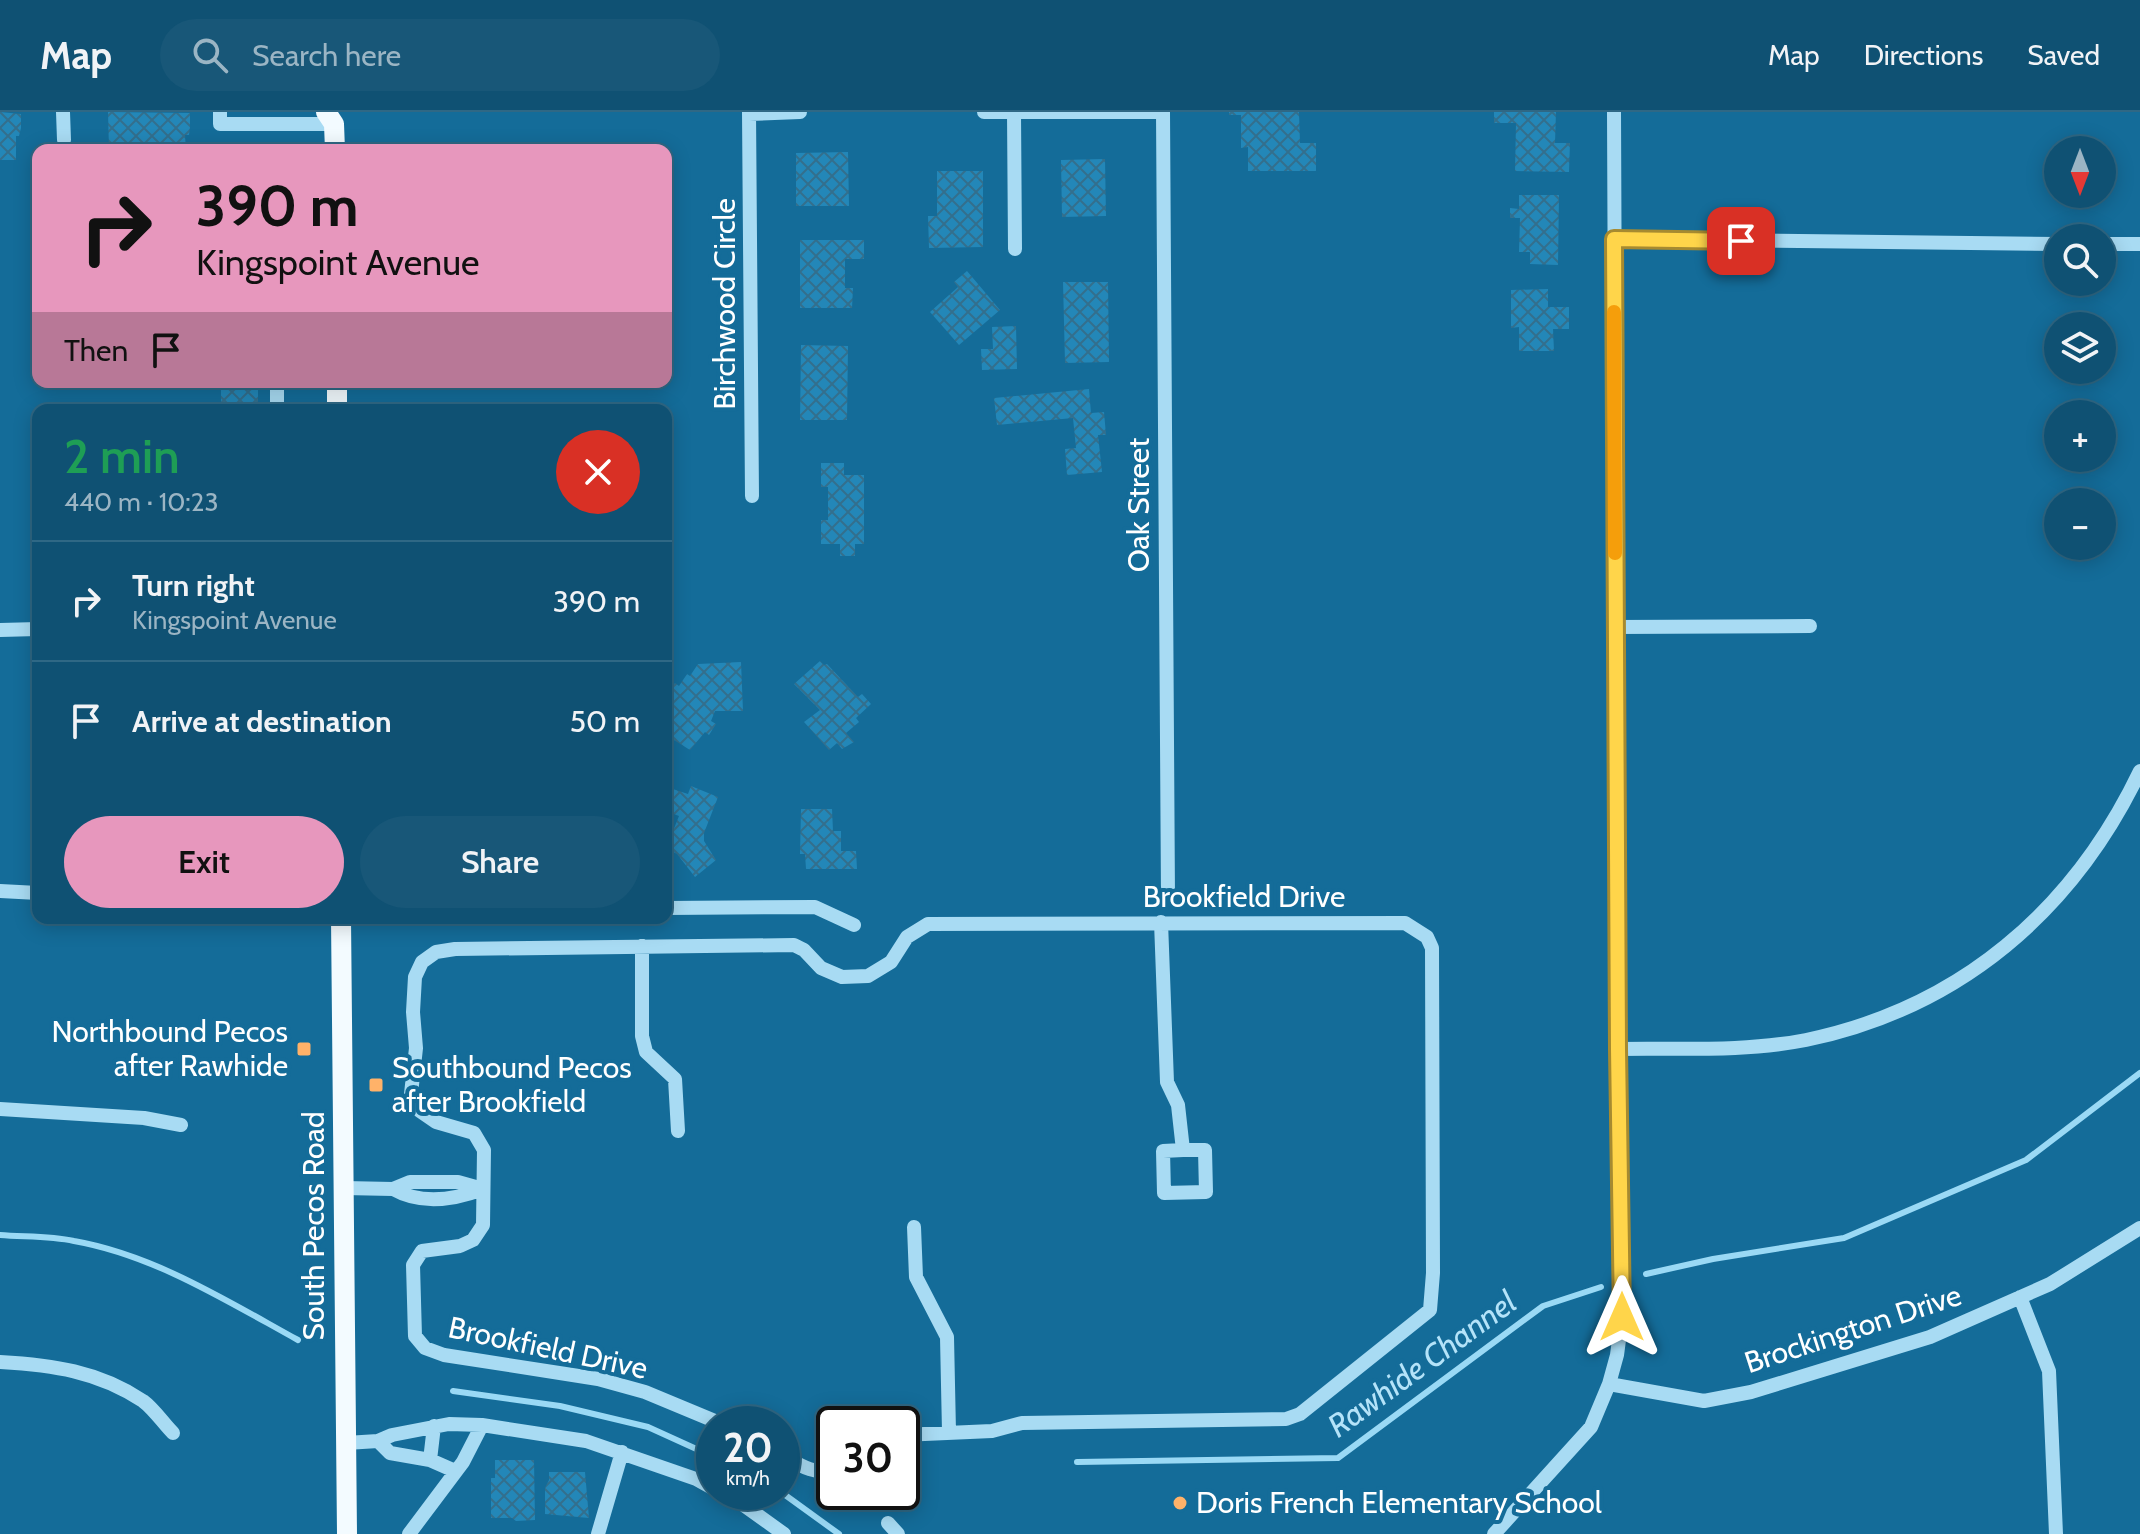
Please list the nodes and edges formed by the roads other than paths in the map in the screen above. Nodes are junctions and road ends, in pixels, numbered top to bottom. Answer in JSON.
{"nodes":[{"id":1,"x":63,"y":112,"type":"edge"},
{"id":2,"x":220,"y":112,"type":"edge"},
{"id":3,"x":800,"y":112,"type":"edge"},
{"id":4,"x":984,"y":112,"type":"edge"},
{"id":5,"x":1163,"y":112,"type":"edge"},
{"id":6,"x":1614,"y":112,"type":"edge"},
{"id":7,"x":749,"y":113,"type":"edge"},
{"id":8,"x":1014,"y":113,"type":"edge"},
{"id":9,"x":335,"y":116,"type":"edge"},
{"id":10,"x":64,"y":140,"type":"dead end"},
{"id":11,"x":335,"y":144,"type":"edge"},
{"id":12,"x":1614,"y":239,"type":"junction"},
{"id":13,"x":2044,"y":244,"type":"edge"},
{"id":14,"x":2116,"y":244,"type":"edge"},
{"id":15,"x":2140,"y":244,"type":"edge"},
{"id":16,"x":1015,"y":249,"type":"dead end"},
{"id":17,"x":752,"y":496,"type":"dead end"},
{"id":18,"x":1810,"y":626,"type":"dead end"},
{"id":19,"x":1615,"y":627,"type":"junction"},
{"id":20,"x":32,"y":629,"type":"edge"},
{"id":21,"x":0,"y":630,"type":"edge"},
{"id":22,"x":2140,"y":771,"type":"edge"},
{"id":23,"x":0,"y":891,"type":"edge"},
{"id":24,"x":32,"y":893,"type":"edge"},
{"id":25,"x":1168,"y":898,"type":"dead end"},
{"id":26,"x":672,"y":908,"type":"edge"},
{"id":27,"x":1161,"y":922,"type":"junction"},
{"id":28,"x":341,"y":924,"type":"edge"},
{"id":29,"x":854,"y":925,"type":"dead end"},
{"id":30,"x":642,"y":946,"type":"junction"},
{"id":31,"x":1618,"y":1049,"type":"junction"},
{"id":32,"x":0,"y":1109,"type":"edge"},
{"id":33,"x":181,"y":1125,"type":"dead end"},
{"id":34,"x":678,"y":1131,"type":"dead end"},
{"id":35,"x":1183,"y":1150,"type":"dead end"},
{"id":36,"x":446,"y":1182,"type":"junction"},
{"id":37,"x":344,"y":1188,"type":"junction"},
{"id":38,"x":393,"y":1189,"type":"junction"},
{"id":39,"x":483,"y":1189,"type":"junction"},
{"id":40,"x":446,"y":1198,"type":"junction"},
{"id":41,"x":914,"y":1227,"type":"dead end"},
{"id":42,"x":2140,"y":1228,"type":"edge"},
{"id":43,"x":2020,"y":1297,"type":"junction"},
{"id":44,"x":0,"y":1362,"type":"edge"},
{"id":45,"x":1609,"y":1384,"type":"junction"},
{"id":46,"x":696,"y":1413,"type":"edge"},
{"id":47,"x":482,"y":1425,"type":"junction"},
{"id":48,"x":434,"y":1426,"type":"junction"},
{"id":49,"x":949,"y":1432,"type":"junction"},
{"id":50,"x":173,"y":1433,"type":"dead end"},
{"id":51,"x":920,"y":1434,"type":"edge"},
{"id":52,"x":378,"y":1441,"type":"junction"},
{"id":53,"x":346,"y":1443,"type":"junction"},
{"id":54,"x":622,"y":1452,"type":"junction"},
{"id":55,"x":430,"y":1460,"type":"junction"},
{"id":56,"x":455,"y":1471,"type":"junction"},
{"id":57,"x":696,"y":1479,"type":"edge"},
{"id":58,"x":751,"y":1510,"type":"edge"},
{"id":59,"x":347,"y":1534,"type":"edge"},
{"id":60,"x":409,"y":1534,"type":"edge"},
{"id":61,"x":598,"y":1534,"type":"edge"},
{"id":62,"x":784,"y":1534,"type":"edge"},
{"id":63,"x":1494,"y":1534,"type":"edge"},
{"id":64,"x":2056,"y":1534,"type":"edge"}],
"edges":[{"from":1,"to":10,"type":"street"},
{"from":2,"to":9,"type":"street"},
{"from":3,"to":7,"type":"street"},
{"from":4,"to":8,"type":"street"},
{"from":5,"to":8,"type":"street"},
{"from":5,"to":25,"type":"street","name":"Oak Street"},
{"from":6,"to":12,"type":"street"},
{"from":7,"to":17,"type":"street","name":"Birchwood Circle"},
{"from":8,"to":16,"type":"street"},
{"from":9,"to":11,"type":"main road"},
{"from":12,"to":13,"type":"street"},
{"from":12,"to":19,"type":"street"},
{"from":14,"to":15,"type":"street"},
{"from":18,"to":19,"type":"street"},
{"from":19,"to":31,"type":"street"},
{"from":20,"to":21,"type":"street"},
{"from":22,"to":31,"type":"street"},
{"from":23,"to":24,"type":"street"},
{"from":26,"to":29,"type":"street"},
{"from":27,"to":30,"type":"street","name":"Brookfield Drive"},
{"from":27,"to":35,"type":"street"},
{"from":27,"to":49,"type":"street","name":"Brookfield Drive"},
{"from":28,"to":37,"type":"main road","name":"South Pecos Road"},
{"from":30,"to":34,"type":"street"},
{"from":30,"to":39,"type":"street","name":"Brookfield Drive"},
{"from":31,"to":45,"type":"street"},
{"from":32,"to":33,"type":"street"},
{"from":36,"to":38,"type":"street"},
{"from":36,"to":39,"type":"street"},
{"from":36,"to":40,"type":"street"},
{"from":37,"to":38,"type":"street"},
{"from":37,"to":53,"type":"main road","name":"South Pecos Road"},
{"from":38,"to":40,"type":"street"},
{"from":39,"to":40,"type":"street"},
{"from":39,"to":46,"type":"street","name":"Brookfield Drive"},
{"from":41,"to":49,"type":"street"},
{"from":42,"to":43,"type":"street","name":"Brockington Drive"},
{"from":43,"to":45,"type":"street","name":"Brockington Drive"},
{"from":43,"to":64,"type":"street"},
{"from":44,"to":50,"type":"street"},
{"from":45,"to":63,"type":"street"},
{"from":47,"to":48,"type":"street"},
{"from":47,"to":54,"type":"street"},
{"from":47,"to":56,"type":"street"},
{"from":48,"to":52,"type":"street"},
{"from":48,"to":55,"type":"street"},
{"from":49,"to":51,"type":"street","name":"Brookfield Drive"},
{"from":52,"to":53,"type":"street"},
{"from":52,"to":55,"type":"street"},
{"from":53,"to":59,"type":"main road","name":"South Pecos Road"},
{"from":54,"to":57,"type":"street"},
{"from":54,"to":61,"type":"street"},
{"from":55,"to":56,"type":"street"},
{"from":56,"to":60,"type":"street"},
{"from":58,"to":62,"type":"street"}]}
